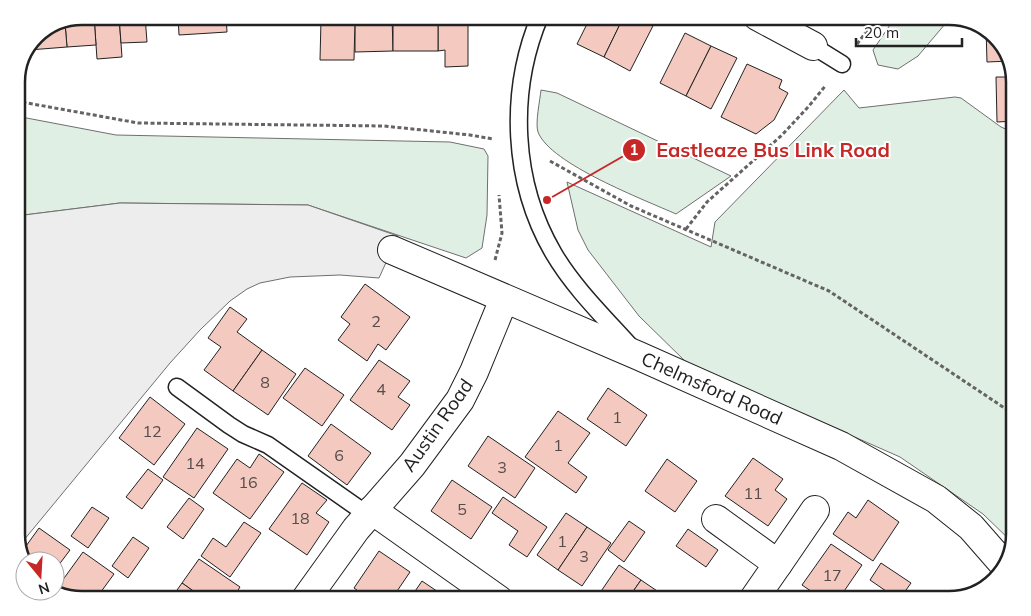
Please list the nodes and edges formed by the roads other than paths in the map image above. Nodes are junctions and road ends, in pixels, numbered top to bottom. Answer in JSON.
{"nodes":[{"id":1,"x":537,"y":25,"type":"edge"},
{"id":2,"x":774,"y":25,"type":"edge"},
{"id":3,"x":813,"y":46,"type":"joint"},
{"id":4,"x":842,"y":64,"type":"road end"},
{"id":5,"x":392,"y":250,"type":"dead end"},
{"id":6,"x":504,"y":299,"type":"junction"},
{"id":7,"x":639,"y":356,"type":"junction"},
{"id":8,"x":177,"y":387,"type":"dead end"},
{"id":9,"x":815,"y":510,"type":"dead end"},
{"id":10,"x":370,"y":513,"type":"junction"},
{"id":11,"x":716,"y":520,"type":"dead end"},
{"id":12,"x":1000,"y":560,"type":"edge"},
{"id":13,"x":778,"y":564,"type":"junction"},
{"id":14,"x":312,"y":591,"type":"edge"},
{"id":15,"x":486,"y":591,"type":"edge"},
{"id":16,"x":758,"y":591,"type":"edge"}],
"edges":[{"from":1,"to":7,"type":"lane"},
{"from":2,"to":3,"type":"street"},
{"from":3,"to":4,"type":"lane"},
{"from":5,"to":6,"type":"street","name":"Chelmsford Road"},
{"from":6,"to":7,"type":"street","name":"Chelmsford Road"},
{"from":6,"to":10,"type":"street","name":"Austin Road"},
{"from":7,"to":12,"type":"street","name":"Chelmsford Road"},
{"from":8,"to":10,"type":"lane"},
{"from":9,"to":13,"type":"street"},
{"from":10,"to":14,"type":"street","name":"Austin Road"},
{"from":10,"to":15,"type":"street"},
{"from":11,"to":13,"type":"street"},
{"from":13,"to":16,"type":"street"}]}
